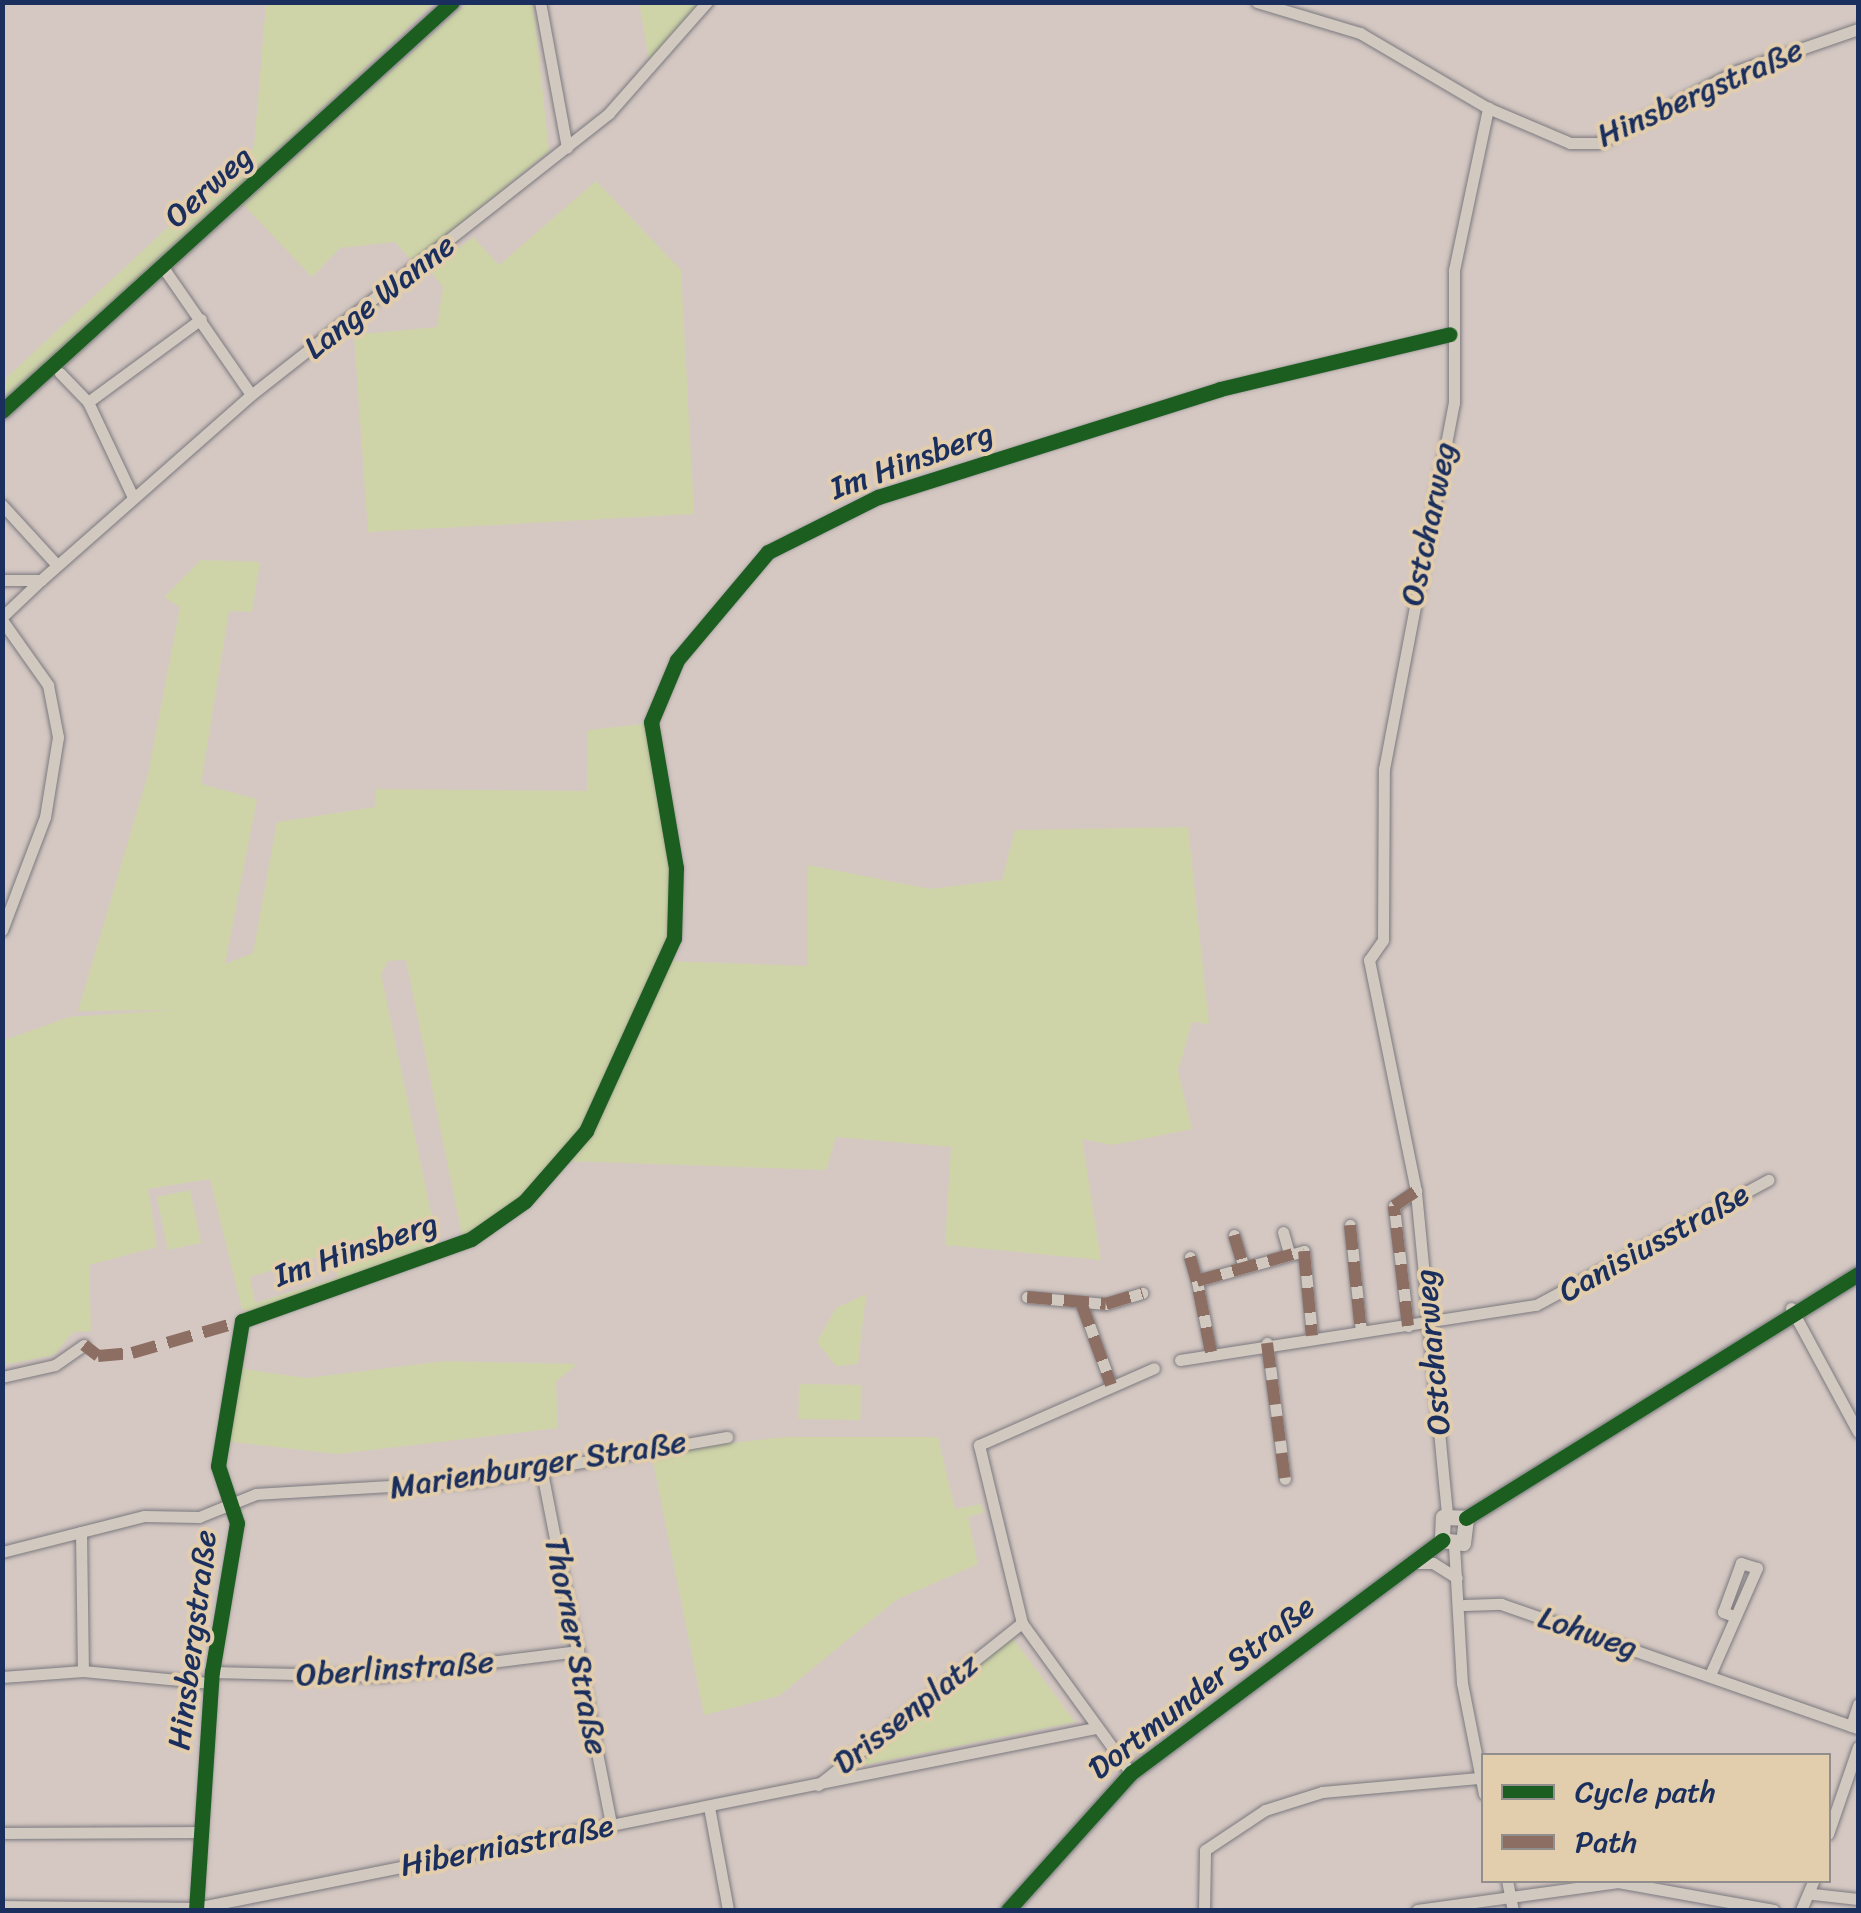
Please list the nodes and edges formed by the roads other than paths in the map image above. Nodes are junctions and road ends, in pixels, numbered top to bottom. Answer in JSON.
{"nodes":[{"id":1,"x":452,"y":2,"type":"edge"},
{"id":2,"x":540,"y":2,"type":"edge"},
{"id":3,"x":707,"y":2,"type":"edge"},
{"id":4,"x":1257,"y":2,"type":"edge"},
{"id":5,"x":1858,"y":29,"type":"edge"},
{"id":6,"x":1488,"y":108,"type":"junction"},
{"id":7,"x":567,"y":148,"type":"junction"},
{"id":8,"x":162,"y":266,"type":"junction"},
{"id":9,"x":202,"y":319,"type":"junction"},
{"id":10,"x":1450,"y":334,"type":"junction"},
{"id":11,"x":60,"y":373,"type":"dead end"},
{"id":12,"x":248,"y":390,"type":"dead end"},
{"id":13,"x":88,"y":402,"type":"junction"},
{"id":14,"x":2,"y":410,"type":"edge"},
{"id":15,"x":134,"y":496,"type":"junction"},
{"id":16,"x":2,"y":505,"type":"edge"},
{"id":17,"x":56,"y":565,"type":"junction"},
{"id":18,"x":2,"y":580,"type":"edge"},
{"id":19,"x":40,"y":580,"type":"junction"},
{"id":20,"x":2,"y":619,"type":"edge"},
{"id":21,"x":2,"y":930,"type":"edge"},
{"id":22,"x":1768,"y":1180,"type":"dead end"},
{"id":23,"x":1416,"y":1190,"type":"junction"},
{"id":24,"x":1350,"y":1225,"type":"dead end"},
{"id":25,"x":1283,"y":1232,"type":"dead end"},
{"id":26,"x":1234,"y":1235,"type":"dead end"},
{"id":27,"x":1289,"y":1253,"type":"junction"},
{"id":28,"x":1190,"y":1257,"type":"dead end"},
{"id":29,"x":1244,"y":1266,"type":"junction"},
{"id":30,"x":1858,"y":1274,"type":"edge"},
{"id":31,"x":1197,"y":1282,"type":"junction"},
{"id":32,"x":1142,"y":1293,"type":"dead end"},
{"id":33,"x":1028,"y":1296,"type":"dead end"},
{"id":34,"x":1081,"y":1302,"type":"junction"},
{"id":35,"x":1791,"y":1308,"type":"junction"},
{"id":36,"x":242,"y":1320,"type":"joint"},
{"id":37,"x":1433,"y":1324,"type":"junction"},
{"id":38,"x":1408,"y":1326,"type":"junction"},
{"id":39,"x":1361,"y":1331,"type":"junction"},
{"id":40,"x":1312,"y":1336,"type":"junction"},
{"id":41,"x":1267,"y":1343,"type":"junction"},
{"id":42,"x":84,"y":1345,"type":"dead end"},
{"id":43,"x":1211,"y":1352,"type":"junction"},
{"id":44,"x":1180,"y":1360,"type":"dead end"},
{"id":45,"x":1154,"y":1368,"type":"dead end"},
{"id":46,"x":2,"y":1376,"type":"edge"},
{"id":47,"x":1112,"y":1385,"type":"junction"},
{"id":48,"x":1858,"y":1432,"type":"edge"},
{"id":49,"x":727,"y":1437,"type":"dead end"},
{"id":50,"x":541,"y":1468,"type":"junction"},
{"id":51,"x":1285,"y":1479,"type":"dead end"},
{"id":52,"x":230,"y":1504,"type":"junction"},
{"id":53,"x":1447,"y":1514,"type":"junction"},
{"id":54,"x":1466,"y":1518,"type":"junction"},
{"id":55,"x":81,"y":1532,"type":"junction"},
{"id":56,"x":1448,"y":1542,"type":"junction"},
{"id":57,"x":2,"y":1552,"type":"edge"},
{"id":58,"x":1408,"y":1564,"type":"junction"},
{"id":59,"x":1457,"y":1578,"type":"junction"},
{"id":60,"x":1464,"y":1605,"type":"junction"},
{"id":61,"x":1731,"y":1615,"type":"dead end"},
{"id":62,"x":1022,"y":1624,"type":"junction"},
{"id":63,"x":578,"y":1651,"type":"junction"},
{"id":64,"x":84,"y":1671,"type":"junction"},
{"id":65,"x":1710,"y":1675,"type":"junction"},
{"id":66,"x":2,"y":1677,"type":"edge"},
{"id":67,"x":212,"y":1678,"type":"junction"},
{"id":68,"x":1858,"y":1704,"type":"edge"},
{"id":69,"x":1855,"y":1727,"type":"edge"},
{"id":70,"x":1095,"y":1728,"type":"junction"},
{"id":71,"x":1858,"y":1747,"type":"edge"},
{"id":72,"x":1131,"y":1773,"type":"junction"},
{"id":73,"x":1478,"y":1778,"type":"junction"},
{"id":74,"x":818,"y":1785,"type":"junction"},
{"id":75,"x":1481,"y":1786,"type":"edge"},
{"id":76,"x":708,"y":1807,"type":"junction"},
{"id":77,"x":1831,"y":1825,"type":"edge"},
{"id":78,"x":611,"y":1826,"type":"junction"},
{"id":79,"x":200,"y":1832,"type":"junction"},
{"id":80,"x":2,"y":1833,"type":"edge"},
{"id":81,"x":1508,"y":1887,"type":"edge"},
{"id":82,"x":1814,"y":1887,"type":"edge"},
{"id":83,"x":1858,"y":1899,"type":"edge"},
{"id":84,"x":2,"y":1906,"type":"edge"},
{"id":85,"x":196,"y":1910,"type":"edge"},
{"id":86,"x":728,"y":1910,"type":"edge"},
{"id":87,"x":1008,"y":1910,"type":"edge"},
{"id":88,"x":1204,"y":1910,"type":"edge"},
{"id":89,"x":1416,"y":1910,"type":"edge"},
{"id":90,"x":1512,"y":1910,"type":"edge"},
{"id":91,"x":1773,"y":1910,"type":"edge"},
{"id":92,"x":1801,"y":1910,"type":"edge"}],
"edges":[{"from":1,"to":8,"type":"main road","name":"Oerweg"},
{"from":2,"to":7,"type":"street"},
{"from":3,"to":7,"type":"street","name":"Lange Wanne"},
{"from":4,"to":6,"type":"street"},
{"from":5,"to":6,"type":"street","name":"Hinsbergstraße"},
{"from":6,"to":10,"type":"street","name":"Ostcharweg"},
{"from":7,"to":15,"type":"street","name":"Lange Wanne"},
{"from":8,"to":9,"type":"street"},
{"from":8,"to":14,"type":"main road","name":"Oerweg"},
{"from":9,"to":12,"type":"street"},
{"from":9,"to":13,"type":"street"},
{"from":10,"to":23,"type":"street","name":"Ostcharweg"},
{"from":10,"to":36,"type":"street","name":"Im Hinsberg"},
{"from":11,"to":13,"type":"street"},
{"from":13,"to":15,"type":"street"},
{"from":15,"to":17,"type":"street","name":"Lange Wanne"},
{"from":16,"to":17,"type":"street"},
{"from":17,"to":19,"type":"street","name":"Lange Wanne"},
{"from":18,"to":19,"type":"street"},
{"from":19,"to":20,"type":"street","name":"Lange Wanne"},
{"from":20,"to":21,"type":"street"},
{"from":22,"to":37,"type":"street","name":"Canisiusstraße"},
{"from":23,"to":37,"type":"street","name":"Ostcharweg"},
{"from":23,"to":38,"type":"street","name":"Ostcharweg"},
{"from":24,"to":39,"type":"street"},
{"from":25,"to":27,"type":"street"},
{"from":26,"to":29,"type":"street"},
{"from":27,"to":29,"type":"street"},
{"from":27,"to":40,"type":"street"},
{"from":28,"to":31,"type":"street"},
{"from":29,"to":31,"type":"street"},
{"from":30,"to":35,"type":"main road"},
{"from":31,"to":43,"type":"street"},
{"from":32,"to":34,"type":"street"},
{"from":33,"to":34,"type":"street"},
{"from":34,"to":47,"type":"street"},
{"from":35,"to":48,"type":"street"},
{"from":35,"to":54,"type":"main road"},
{"from":36,"to":52,"type":"street","name":"Hinsbergstraße"},
{"from":37,"to":38,"type":"street","name":"Canisiusstraße"},
{"from":37,"to":53,"type":"street","name":"Ostcharweg"},
{"from":38,"to":39,"type":"street","name":"Canisiusstraße"},
{"from":39,"to":40,"type":"street","name":"Canisiusstraße"},
{"from":40,"to":41,"type":"street","name":"Canisiusstraße"},
{"from":41,"to":43,"type":"street","name":"Canisiusstraße"},
{"from":41,"to":51,"type":"street"},
{"from":42,"to":46,"type":"street"},
{"from":43,"to":44,"type":"street","name":"Canisiusstraße"},
{"from":45,"to":47,"type":"street"},
{"from":47,"to":62,"type":"street"},
{"from":49,"to":50,"type":"street","name":"Marienburger Straße"},
{"from":50,"to":52,"type":"street","name":"Marienburger Straße"},
{"from":50,"to":63,"type":"street","name":"Thorner Straße"},
{"from":52,"to":55,"type":"street","name":"Marienburger Straße"},
{"from":52,"to":67,"type":"street","name":"Hinsbergstraße"},
{"from":53,"to":54,"type":"main road"},
{"from":53,"to":56,"type":"main road"},
{"from":54,"to":56,"type":"main road"},
{"from":55,"to":57,"type":"street","name":"Marienburger Straße"},
{"from":55,"to":64,"type":"street"},
{"from":56,"to":58,"type":"main road","name":"Dortmunder Straße"},
{"from":56,"to":59,"type":"street"},
{"from":58,"to":59,"type":"street"},
{"from":58,"to":72,"type":"main road","name":"Dortmunder Straße"},
{"from":59,"to":60,"type":"street"},
{"from":60,"to":65,"type":"street","name":"Lohweg"},
{"from":60,"to":73,"type":"street"},
{"from":61,"to":65,"type":"street"},
{"from":62,"to":70,"type":"street"},
{"from":62,"to":74,"type":"street","name":"Drissenplatz"},
{"from":63,"to":67,"type":"street","name":"Oberlinstraße"},
{"from":63,"to":78,"type":"street","name":"Thorner Straße"},
{"from":64,"to":66,"type":"street","name":"Oberlinstraße"},
{"from":64,"to":67,"type":"street","name":"Oberlinstraße"},
{"from":65,"to":69,"type":"street","name":"Lohweg"},
{"from":67,"to":79,"type":"street","name":"Hinsbergstraße"},
{"from":68,"to":69,"type":"street"},
{"from":70,"to":72,"type":"street"},
{"from":70,"to":74,"type":"street","name":"Drissenplatz"},
{"from":71,"to":77,"type":"street"},
{"from":72,"to":87,"type":"main road","name":"Dortmunder Straße"},
{"from":73,"to":75,"type":"street"},
{"from":73,"to":88,"type":"street"},
{"from":74,"to":76,"type":"street","name":"Hiberniastraße"},
{"from":76,"to":78,"type":"street","name":"Hiberniastraße"},
{"from":76,"to":86,"type":"street"},
{"from":78,"to":85,"type":"street","name":"Hiberniastraße"},
{"from":79,"to":80,"type":"street"},
{"from":79,"to":85,"type":"street","name":"Hinsbergstraße"},
{"from":81,"to":89,"type":"street"},
{"from":81,"to":90,"type":"street"},
{"from":81,"to":91,"type":"street"},
{"from":82,"to":83,"type":"street"},
{"from":82,"to":92,"type":"street"},
{"from":84,"to":85,"type":"street","name":"Hiberniastraße"}]}
